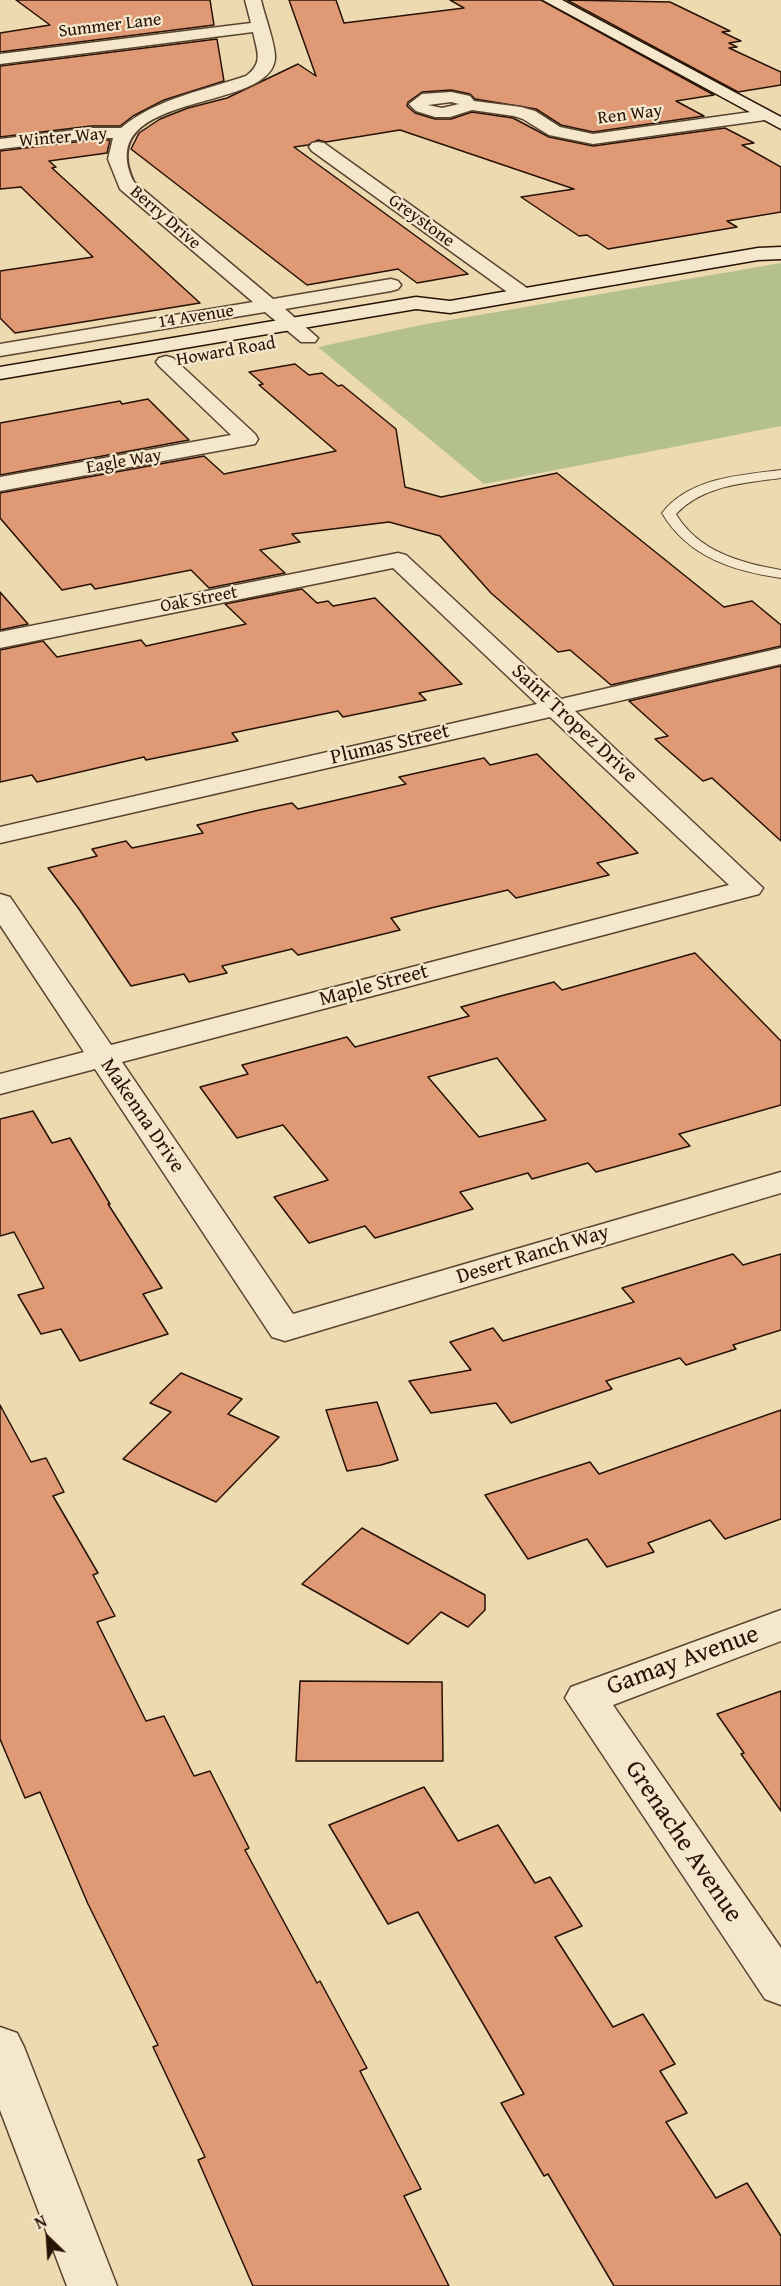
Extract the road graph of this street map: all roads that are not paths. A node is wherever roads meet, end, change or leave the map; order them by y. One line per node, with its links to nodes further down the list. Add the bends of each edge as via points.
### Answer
1 (253, 0): 3 (street)
2 (551, 0): 6 (street)
3 (260, 27): 4 (street, Summer Lane); 8 (street, via 267,58 262,72 149,117)
4 (0, 59)
5 (468, 105): 6 (street, Ren Way, via 529,115 555,132 593,139)
6 (765, 116): 7 (street)
7 (781, 124)
8 (125, 133): 9 (street, Winter Way); 16 (street, Berry Drive, via 118,147 117,166 126,185)
9 (0, 144)
10 (318, 147): 15 (street, Greystone)
11 (781, 246): 13 (street, Howard Road)
12 (781, 253): 13 (street, Howard Road)
13 (758, 254): 15 (street, Howard Road)
14 (391, 285): 16 (street, 14 Avenue)
15 (524, 294): 17 (street, Howard Road)
16 (267, 305): 18 (street, Berry Drive); 20 (street, 14 Avenue)
17 (450, 307): 18 (street, Howard Road, via 416,303); 19 (street, Howard Road, via 433,317)
18 (292, 325): 19 (street, Berry Drive); 22 (street, Howard Road)
19 (308, 338): 21 (street, Howard Road)
20 (0, 350)
21 (166, 362): 23 (street, Howard Road); 25 (street, Eagle Way, via 247,439)
22 (0, 373)
23 (0, 391)
24 (781, 474): 27 (lane, via 696,492 669,513 674,525 700,548 744,566)
25 (0, 484)
26 (398, 560): 28 (street, Oak Street); 30 (street, Saint Tropez Drive)
27 (781, 574)
28 (0, 640)
29 (781, 656): 30 (street, Plumas Street)
30 (556, 707): 31 (street, Plumas Street); 32 (street, Saint Tropez Drive)
31 (0, 835)
32 (749, 888): 34 (street, Maple Street)
33 (0, 903): 34 (street, Makenna Drive)
34 (103, 1057): 35 (street, Maple Street); 37 (street, Makenna Drive)
35 (0, 1084)
36 (781, 1182): 37 (street, Desert Ranch Way)
37 (285, 1329)
38 (781, 1625): 39 (street, Gamay Avenue)
39 (586, 1698): 40 (street, Grenache Avenue)
40 (781, 1985)
41 (0, 2047): 42 (street)
42 (92, 2286)

